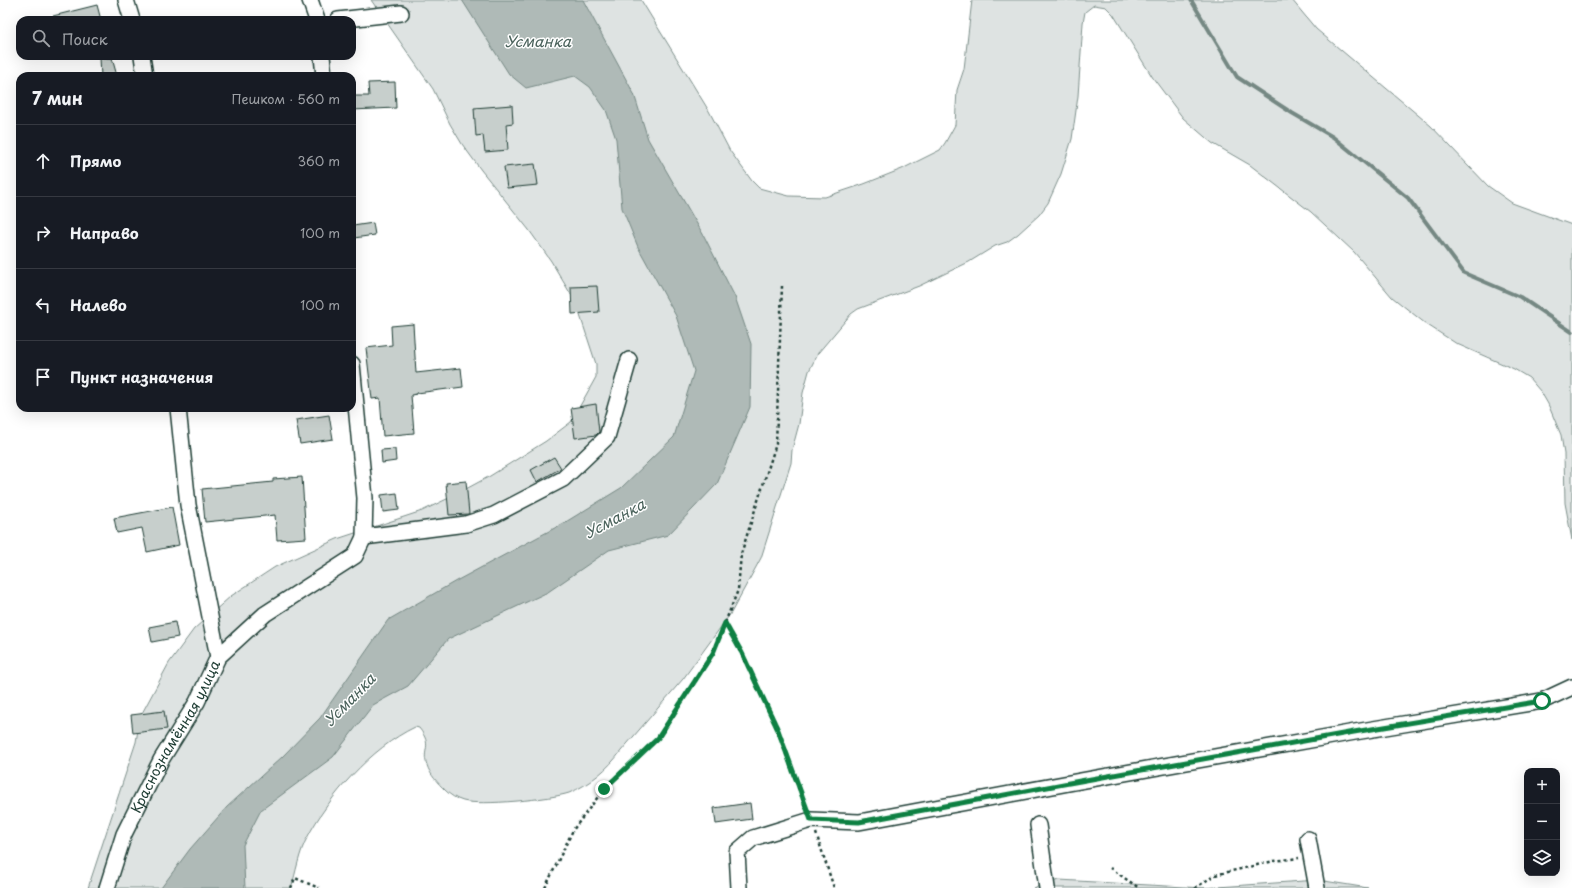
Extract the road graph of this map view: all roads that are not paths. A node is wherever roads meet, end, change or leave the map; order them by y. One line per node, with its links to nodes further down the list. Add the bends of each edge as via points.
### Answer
1 (126, 0): 4 (street)
2 (310, 0): 5 (street)
3 (401, 13): 6 (street)
4 (131, 16)
5 (316, 16)
6 (356, 18)
7 (143, 60): 9 (street)
8 (322, 60): 10 (street)
9 (144, 72)
10 (324, 72)
11 (629, 360): 14 (street, via 607,437 563,479 494,515 466,524)
12 (356, 405): 14 (street, Краснознамённая улица, via 365,498)
13 (178, 412): 15 (street, via 188,505)
14 (364, 537): 15 (street, Краснознамённая улица, via 355,556 265,614)
15 (218, 657): 19 (street, Краснознамённая улица, via 197,702 161,760 124,834)
16 (1572, 687): 20 (street, via 1542,701 1354,732 859,822 811,820 754,838 737,852)
17 (1038, 825): 21 (street)
18 (1308, 839): 22 (street)
19 (107, 888)
20 (739, 888)
21 (1047, 888)
22 (1317, 888)

